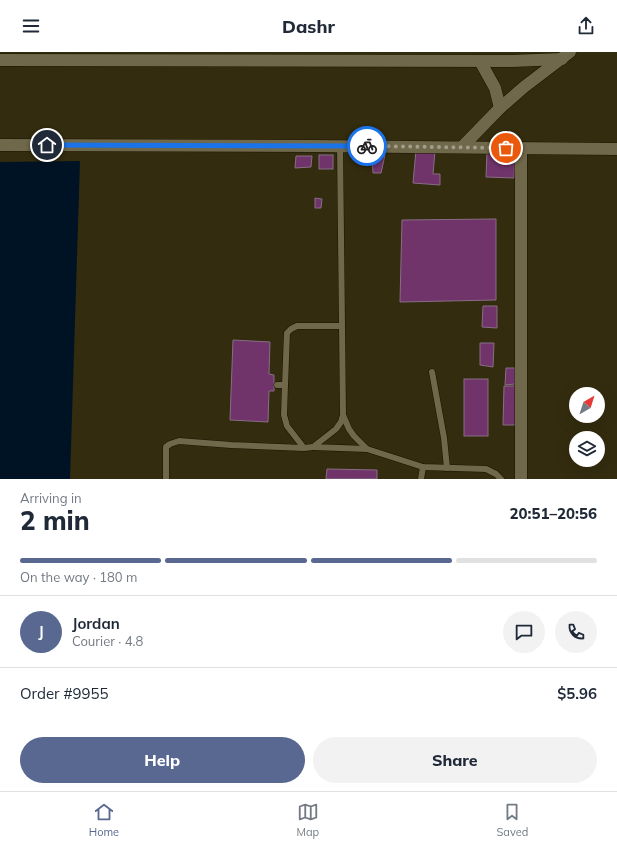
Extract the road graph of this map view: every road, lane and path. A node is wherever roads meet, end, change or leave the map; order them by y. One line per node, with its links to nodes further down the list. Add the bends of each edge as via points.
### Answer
1 (566, 56): 3 (street); 4 (street)
2 (0, 60): 3 (street)
3 (480, 61): 4 (street, via 495,88)
4 (500, 108): 7 (street)
5 (0, 145): 6 (street)
6 (340, 146): 7 (street); 10 (lane)
7 (462, 147): 8 (street)
8 (521, 148): 9 (street); 23 (street)
9 (617, 149)
10 (342, 326): 13 (lane, via 297,326 287,333); 14 (lane)
11 (432, 372): 19 (lane)
12 (277, 385): 13 (lane)
13 (285, 385): 16 (lane, via 284,415 287,426)
14 (343, 415): 15 (lane, via 342,422 336,429); 17 (lane, via 349,429)
15 (313, 447): 16 (lane); 17 (lane)
16 (304, 448): 20 (lane, via 179,441 166,447)
17 (367, 449): 18 (lane)
18 (423, 467): 19 (lane); 21 (lane)
19 (447, 468): 22 (lane, via 486,469)
20 (166, 479)
21 (421, 479)
22 (501, 479)
23 (521, 479)

